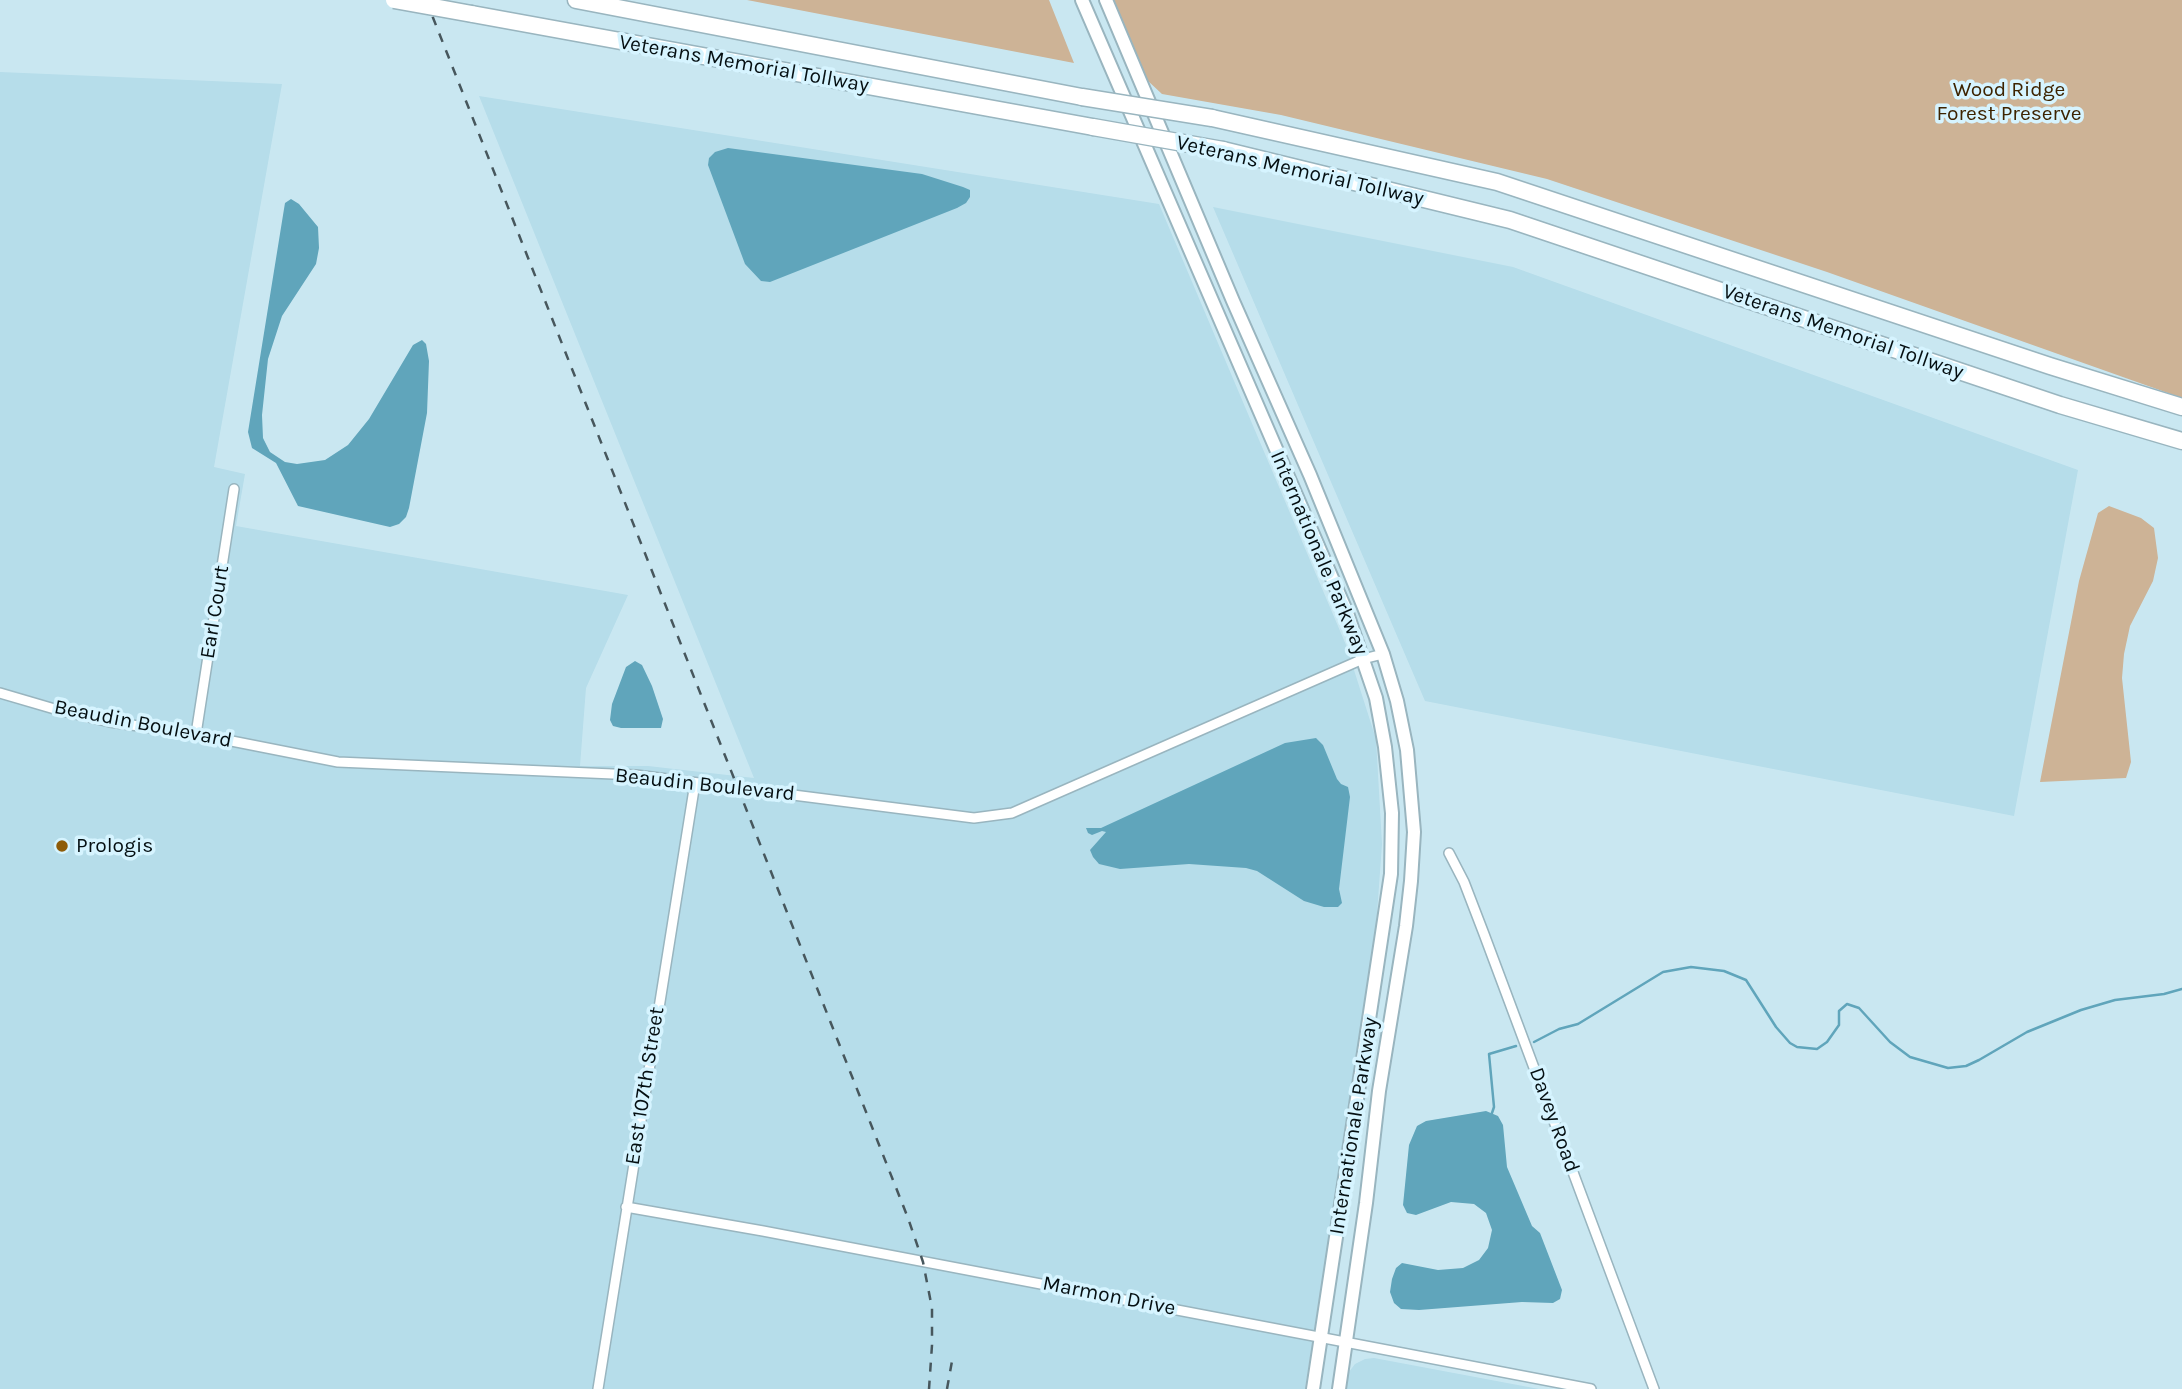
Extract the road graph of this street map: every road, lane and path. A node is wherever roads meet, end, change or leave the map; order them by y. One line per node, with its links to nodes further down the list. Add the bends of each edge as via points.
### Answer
1 (394, 0): 6 (highway, Veterans Memorial Tollway, bridge, via 1223,150 1510,220 2060,405)
2 (576, 0): 5 (highway, Veterans Memorial Tollway, bridge, via 1212,118 1497,182)
3 (1082, 0): 9 (street, Internationale Parkway, via 1348,612)
4 (1106, 0): 8 (street, Internationale Parkway)
5 (2182, 407)
6 (2182, 441)
7 (234, 489): 11 (street, Earl Court)
8 (1383, 653): 9 (street, Beaudin Boulevard); 16 (street, Internationale Parkway, via 1407,750 1414,832 1406,926 1379,1091)
9 (1363, 659): 12 (street, Beaudin Boulevard, via 1012,813 974,818); 15 (street, Internationale Parkway, via 1385,747 1392,813 1391,874)
10 (0, 693): 11 (street, Beaudin Boulevard, via 110,722)
11 (196, 734): 12 (street, Beaudin Boulevard, via 338,762 636,775)
12 (695, 783): 14 (street, East 107th Street)
13 (1449, 853): 21 (street, Davey Road, via 1484,934)
14 (626, 1207): 15 (street, Marmon Drive); 17 (street, East 107th Street)
15 (1322, 1336): 16 (street, Marmon Drive); 18 (street, Internationale Parkway)
16 (1347, 1341): 19 (street, Internationale Parkway); 20 (street, Marmon Drive)
17 (598, 1389)
18 (1313, 1389)
19 (1339, 1389)
20 (1591, 1389)
21 (1654, 1389)

